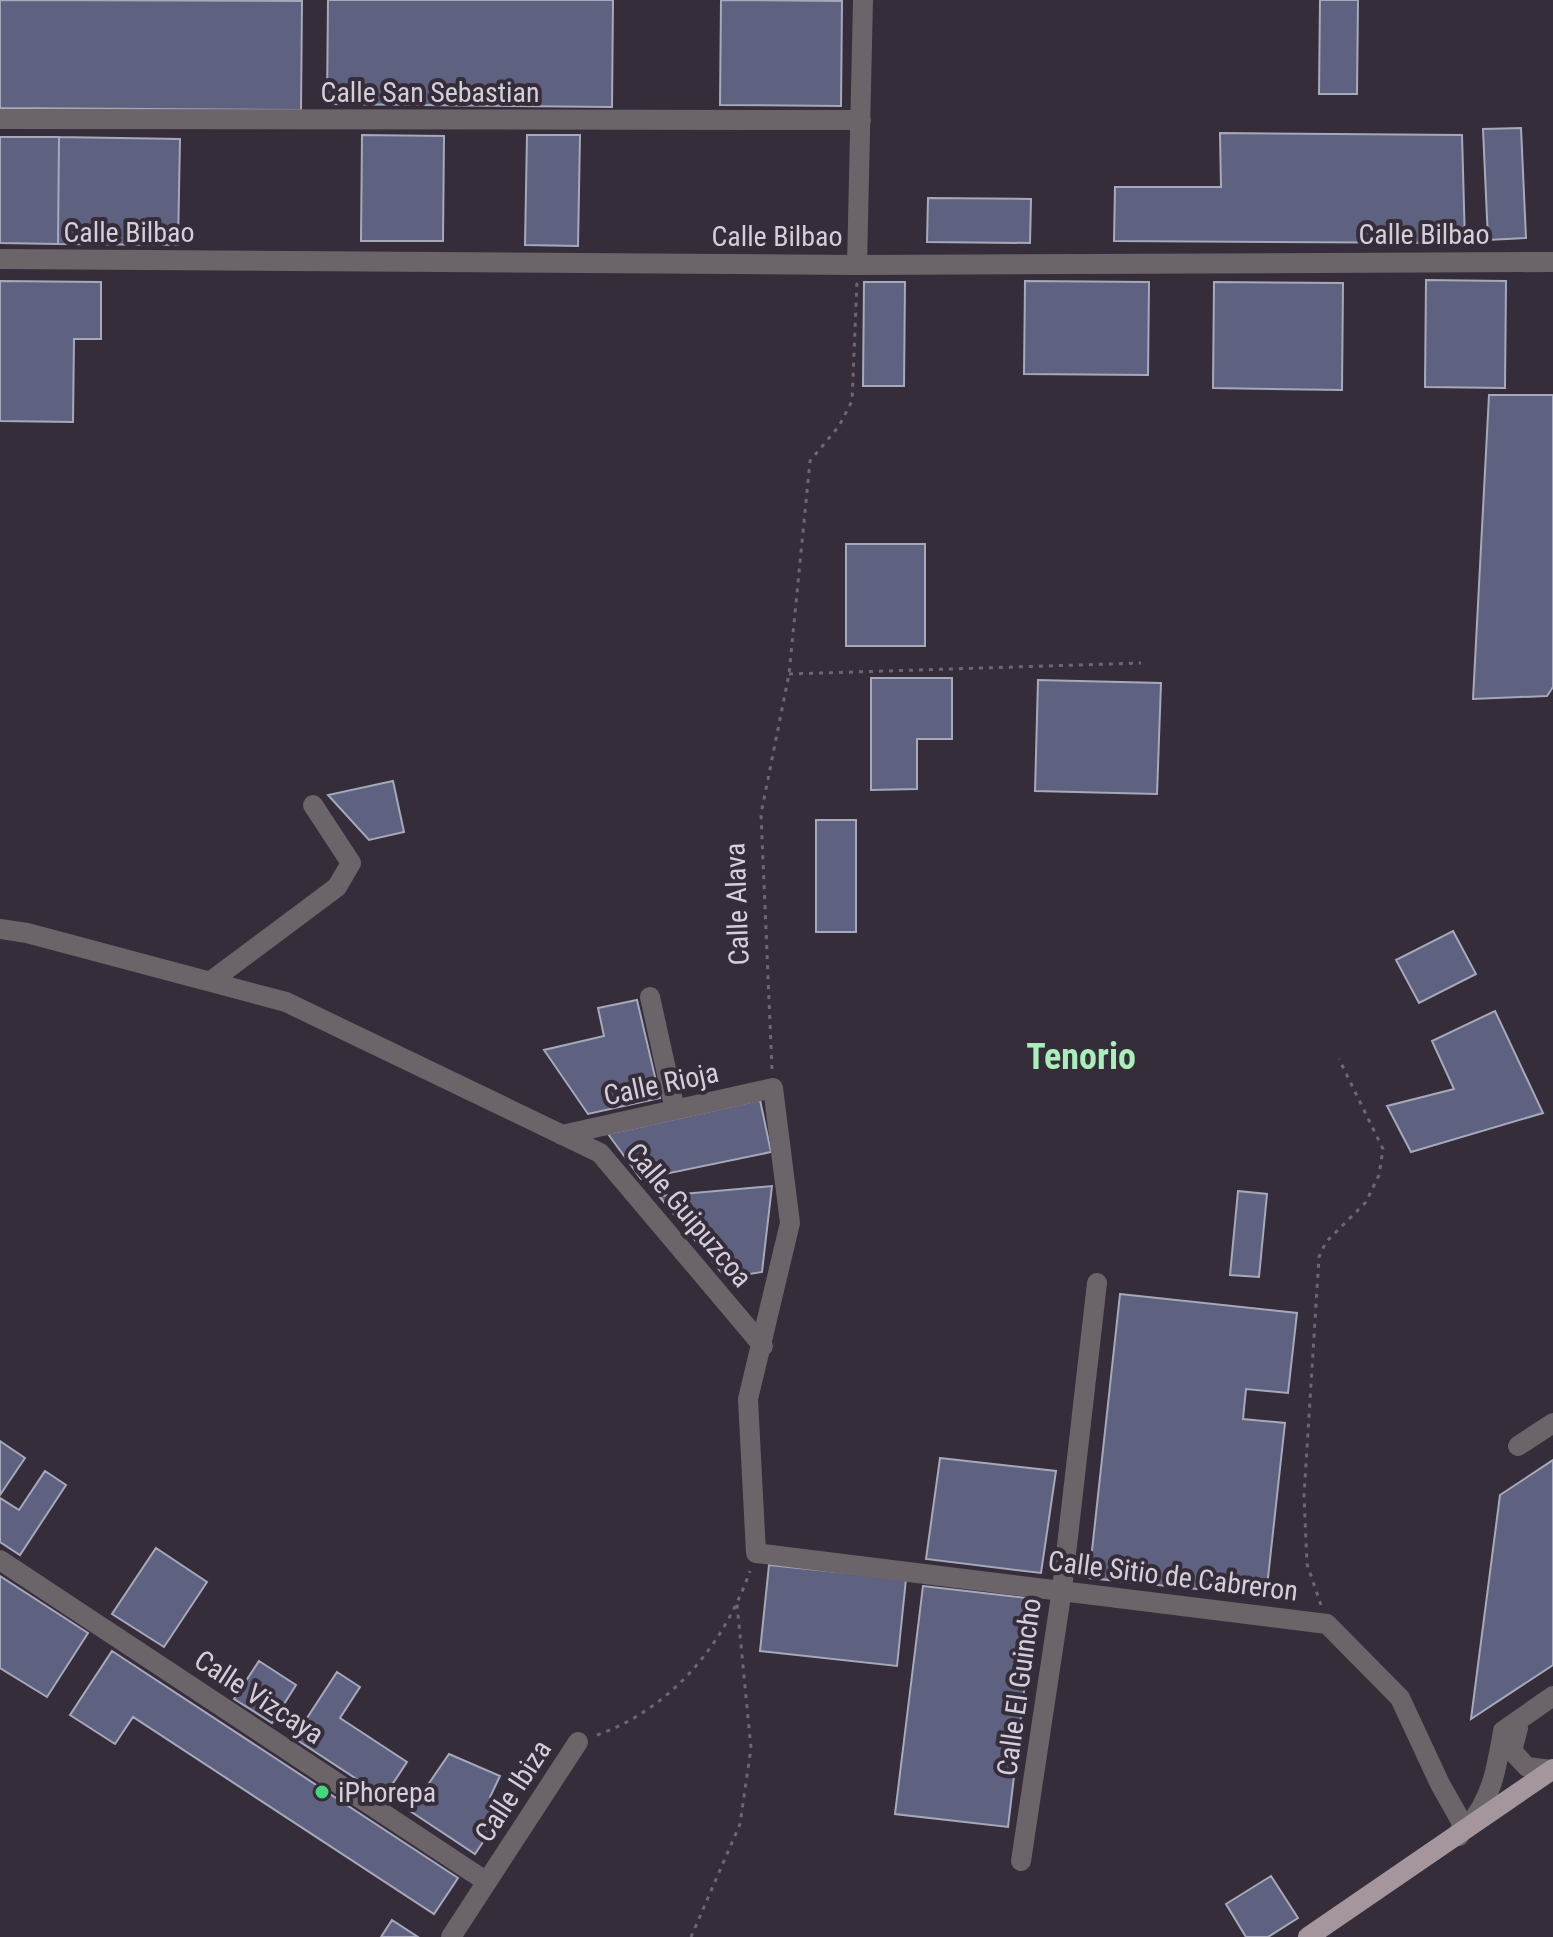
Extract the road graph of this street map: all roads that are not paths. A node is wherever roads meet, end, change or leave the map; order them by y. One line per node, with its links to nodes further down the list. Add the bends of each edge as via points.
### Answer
1 (863, 0): 3 (street)
2 (0, 119): 3 (street, Calle San Sebastian)
3 (861, 120): 6 (street)
4 (0, 259): 6 (street, Calle Bilbao)
5 (1553, 262): 6 (street, Calle Bilbao)
6 (857, 265)
7 (313, 805): 9 (street, via 351,863 337,887)
8 (0, 929): 9 (street, Calle Guipuzcoa)
9 (211, 981): 12 (street, Calle Guipuzcoa, via 286,1002)
10 (650, 997): 11 (street)
11 (675, 1110): 12 (street, Calle Rioja); 14 (street, Calle Rioja, via 773,1088 790,1223)
12 (562, 1135): 14 (street, Calle Guipuzcoa, via 600,1153)
13 (1097, 1283): 18 (street, Calle El Guincho)
14 (763, 1346): 18 (street, Calle Sitio de Cabreron, via 748,1399 756,1553)
15 (1553, 1423): 16 (street)
16 (1518, 1446)
17 (0, 1560): 25 (street, Calle Vizcaya)
18 (1062, 1589): 23 (street, Calle Sitio de Cabreron, via 1327,1624 1400,1698 1462,1823); 24 (street, Calle El Guincho)
19 (1553, 1696): 20 (street)
20 (1526, 1716): 22 (street, via 1514,1733 1512,1751 1527,1767); 23 (street, via 1503,1731 1494,1782)
21 (578, 1742): 25 (street, Calle Ibiza)
22 (1553, 1770): 23 (main road)
23 (1459, 1836): 27 (main road)
24 (1021, 1861)
25 (487, 1882): 26 (street, Calle Ibiza)
26 (451, 1937)
27 (1308, 1937)

